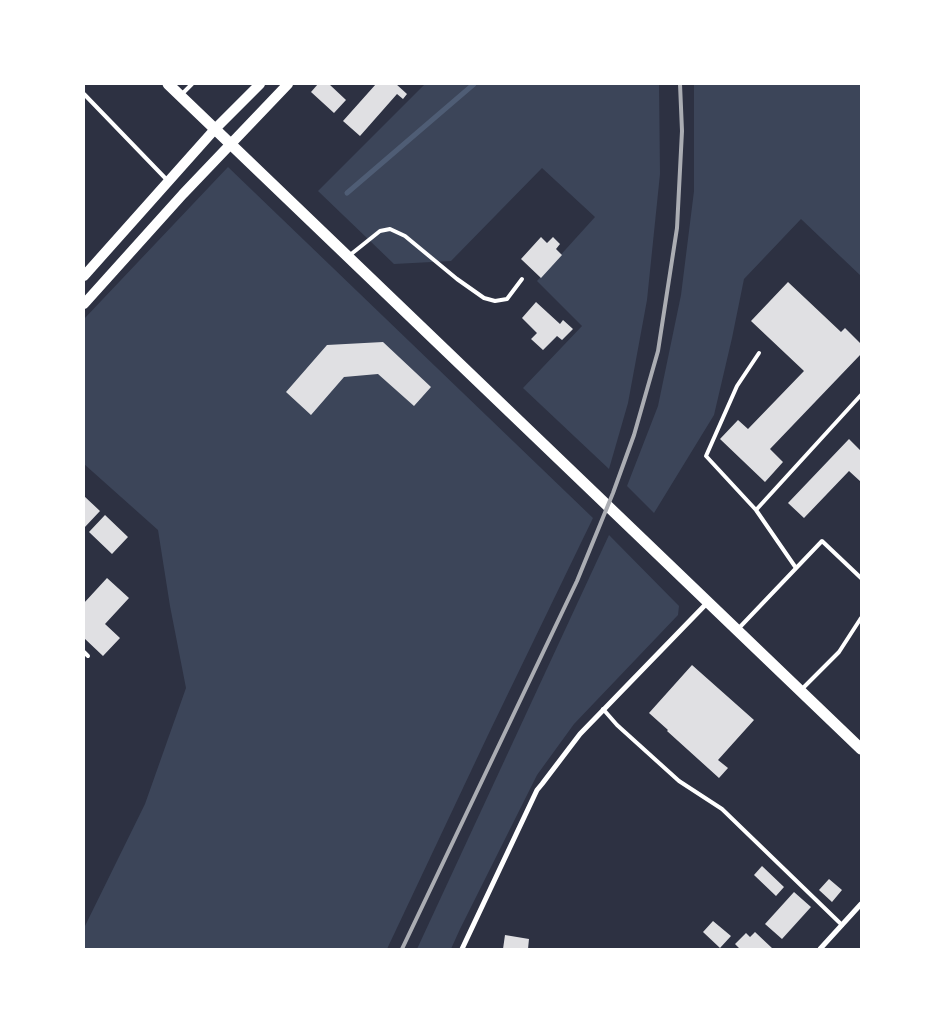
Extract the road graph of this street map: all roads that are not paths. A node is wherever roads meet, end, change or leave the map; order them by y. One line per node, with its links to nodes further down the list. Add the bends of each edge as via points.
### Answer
1 (168, 84): 6 (main road)
2 (192, 84): 6 (lane)
3 (258, 84): 7 (main road)
4 (288, 84): 8 (main road)
5 (84, 94): 9 (lane)
6 (181, 96): 7 (main road)
7 (214, 129): 8 (main road); 9 (main road)
8 (231, 144): 10 (main road); 13 (main road)
9 (168, 181): 11 (main road)
10 (348, 256): 12 (lane, via 380,231 390,229 405,236 484,298 506,299); 19 (main road)
11 (84, 276)
12 (522, 279)
13 (84, 304)
14 (759, 353): 16 (lane, via 737,386 706,456)
15 (861, 396): 16 (lane)
16 (756, 510): 17 (lane)
17 (796, 568): 18 (lane, via 822,541); 21 (lane)
18 (861, 578)
19 (708, 602): 21 (main road); 25 (street)
20 (861, 618): 24 (lane, via 839,652)
21 (738, 630): 24 (main road)
22 (84, 652): 23 (lane)
23 (88, 656)
24 (800, 690): 26 (main road)
25 (603, 709): 28 (lane, via 680,781 722,809); 29 (street, via 538,790)
26 (861, 749)
27 (861, 904): 28 (street)
28 (842, 925): 30 (street)
29 (462, 949)
30 (820, 949)

